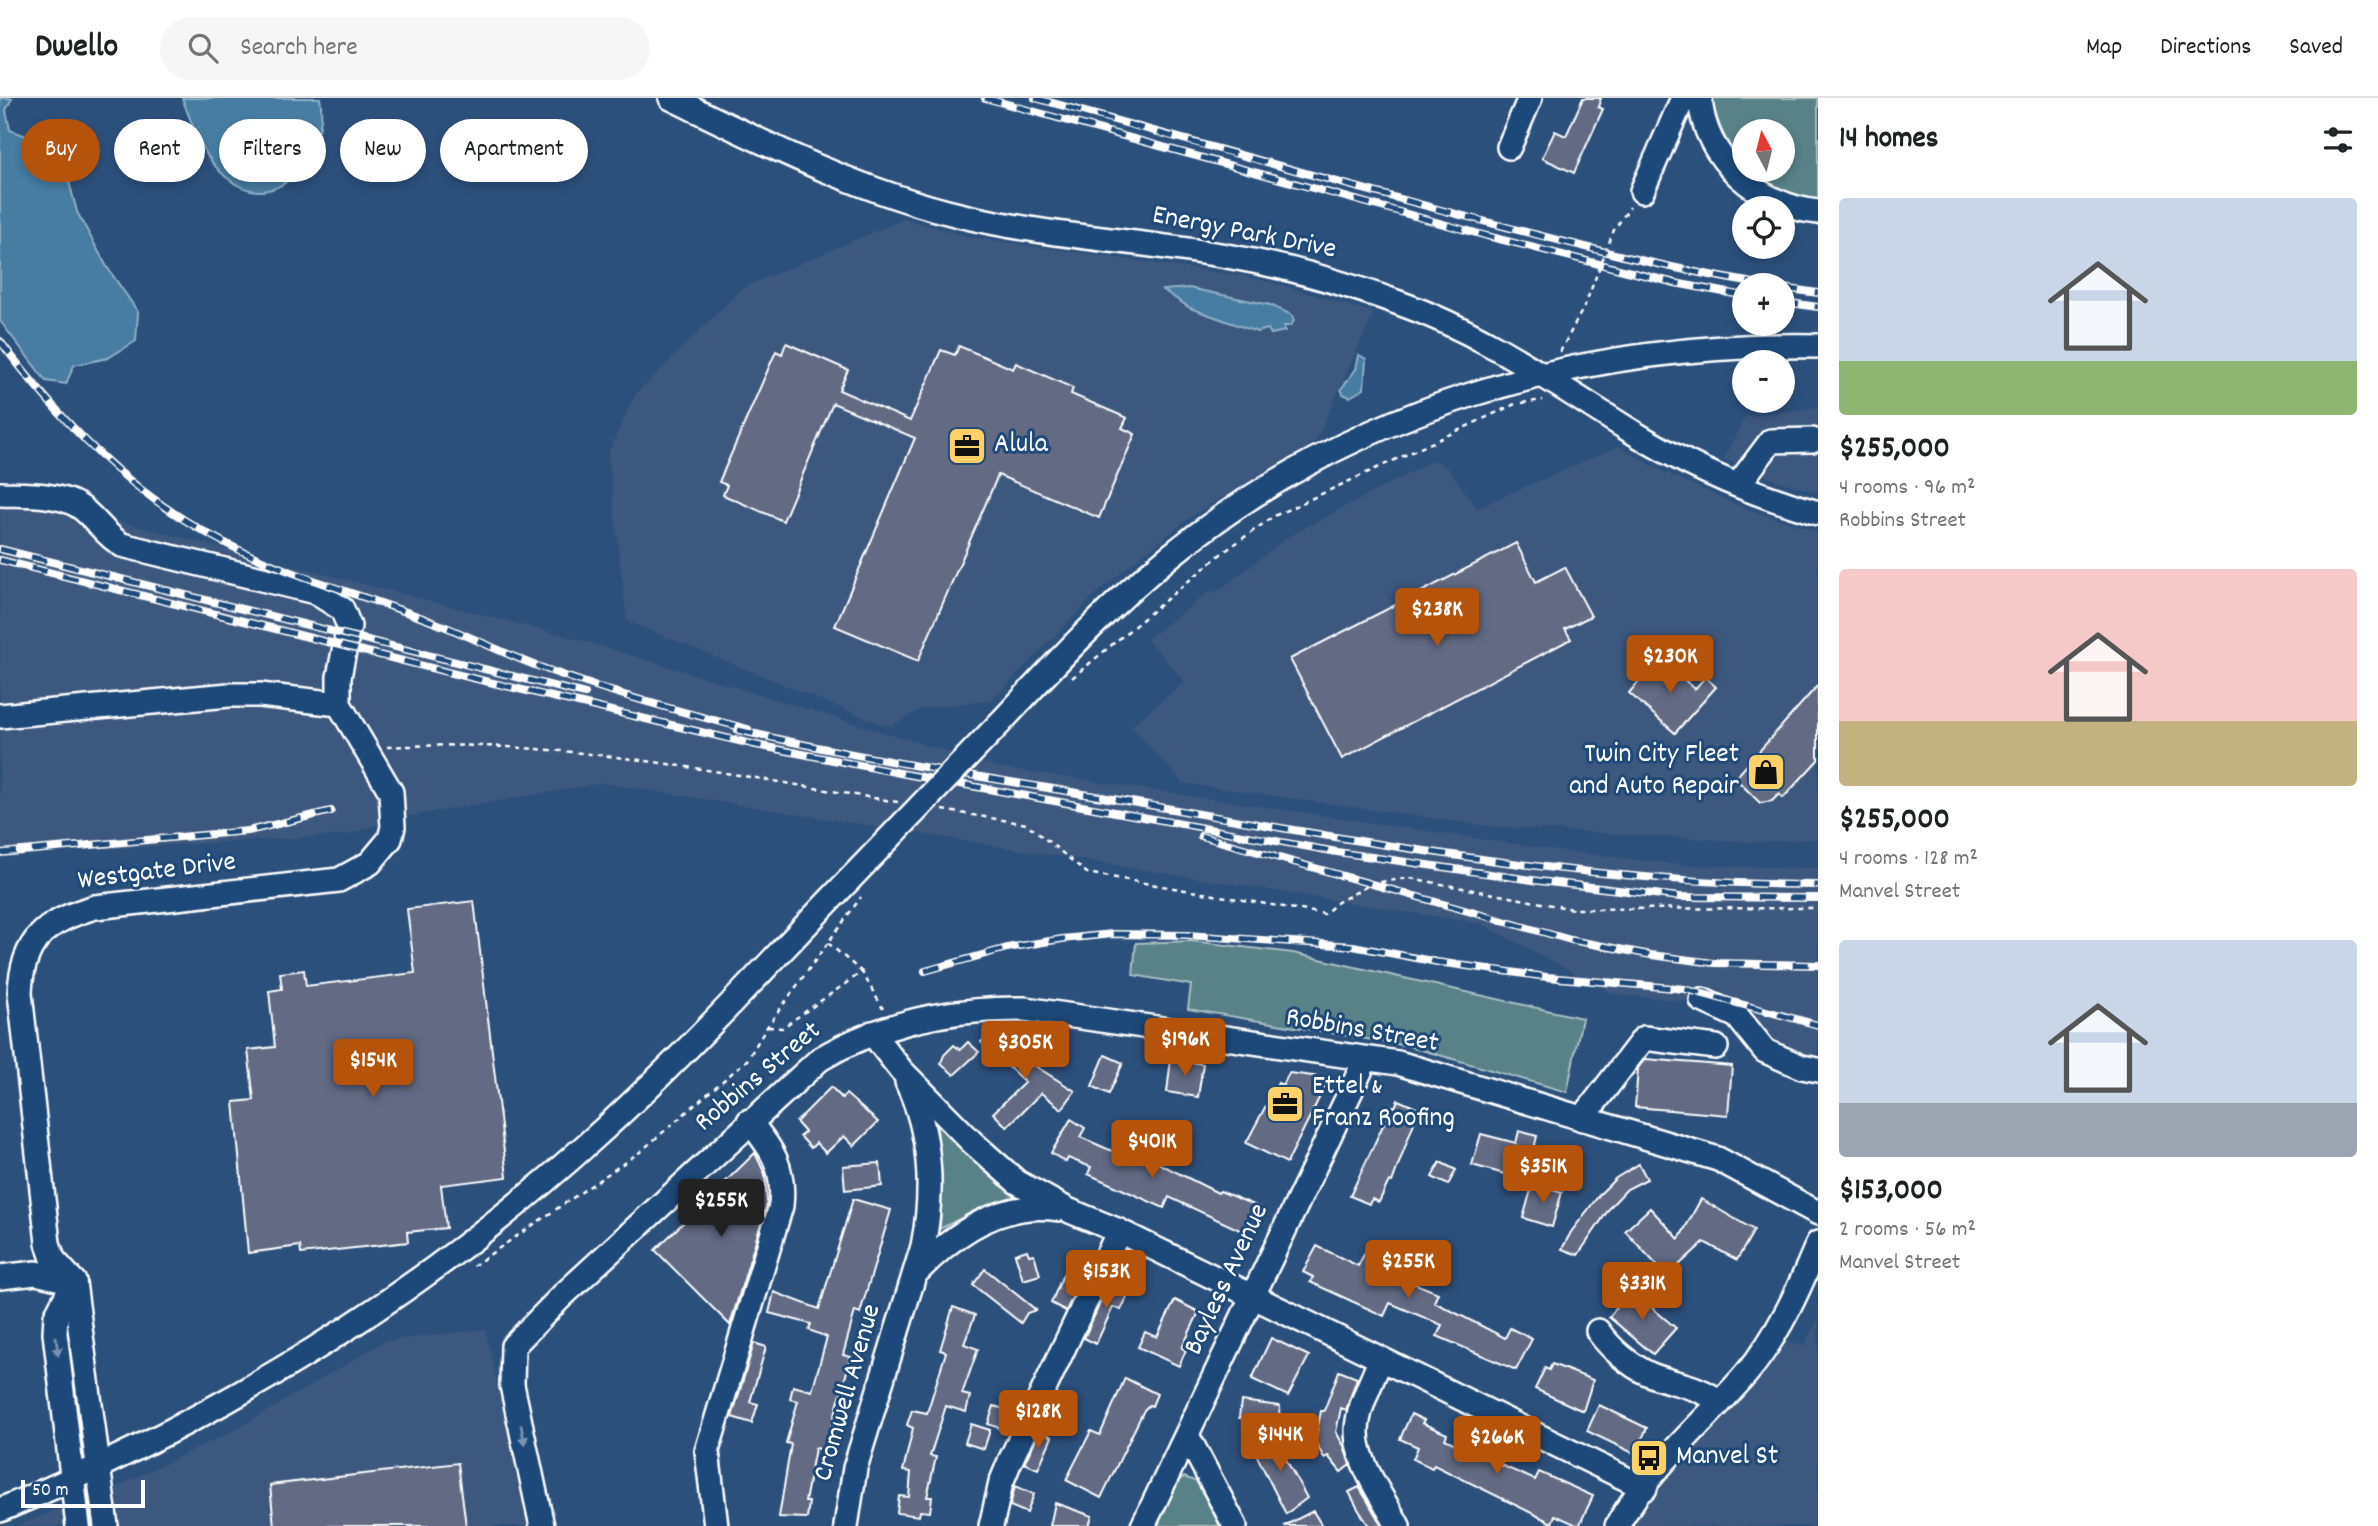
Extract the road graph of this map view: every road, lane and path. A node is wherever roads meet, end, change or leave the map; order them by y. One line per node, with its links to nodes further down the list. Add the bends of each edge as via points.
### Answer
1 (671, 98): 10 (street, Energy Park Drive, via 806,163 911,202 1021,228 1230,256 1305,273 1434,317)
2 (1530, 98): 5 (street)
3 (1683, 98): 6 (street)
4 (1700, 98): 7 (street, via 1712,138 1739,177 1777,202)
5 (1509, 147)
6 (1642, 191): 9 (path, via 1614,230 1586,305)
7 (1818, 212)
8 (1818, 346): 10 (street, via 1690,349)
9 (1558, 354)
10 (1542, 373): 13 (street, Energy Park Drive, via 1659,447); 46 (street, bridge, via 1476,391 1320,457 1242,503 1172,555 1105,613 636,1099 494,1223 302,1357)
11 (1545, 400): 16 (path, via 1515,405 1275,516 1221,554)
12 (1812, 440): 13 (street, via 1771,441)
13 (1738, 485): 15 (street, Energy Park Drive)
14 (0, 494): 17 (street, via 51,498 78,506 108,538 122,545 315,592 342,609 349,626)
15 (1818, 513)
16 (1071, 678)
17 (339, 704): 18 (street, via 229,695); 19 (street)
18 (0, 716)
19 (364, 748): 20 (path, via 444,743 538,749 680,766); 40 (street, Westgate Drive, via 391,792 393,827 383,850 357,872 339,880 95,907 67,915 46,928 30,947 21,968 20,993 48,1243 53,1259)
20 (907, 804)
21 (934, 808): 22 (path, via 1027,824 1087,873 1324,914 1373,883 1410,878 1573,909)
22 (1818, 908)
23 (828, 943): 24 (path)
24 (862, 972): 26 (path, via 782,1028); 27 (path)
25 (1702, 1000): 31 (street, via 1737,1016 1765,1051)
26 (767, 1027)
27 (883, 1030): 29 (street, Robbins Street, via 957,1013 1025,1009); 30 (street); 33 (street, Robbins Street, via 820,1059)
28 (1716, 1047): 32 (street, via 1644,1038)
29 (1366, 1059): 32 (street, Robbins Street, via 1398,1063); 41 (street, Bayless Avenue)
30 (901, 1070): 34 (street, via 994,1164); 39 (street, Cromwell Avenue, via 920,1113 930,1176 929,1215)
31 (1818, 1070)
32 (1582, 1119): 35 (street, Robbins Street, via 1718,1159)
33 (749, 1121): 52 (street, Robbins Street, one-way to 52, via 513,1346 510,1368); 53 (street, via 778,1165 782,1199 707,1451)
34 (1070, 1211): 36 (street); 39 (street, Cromwell Avenue, via 1023,1209 978,1224 957,1236)
35 (1818, 1213)
36 (1119, 1231): 41 (street); 55 (street, via 1010,1461)
37 (1818, 1243): 44 (street, via 1803,1282 1765,1350)
38 (0, 1277): 40 (street, via 36,1273)
39 (913, 1277): 54 (street, Cromwell Avenue, via 855,1468)
40 (74, 1282): 46 (street); 47 (street, one-way to 47, via 56,1316 55,1333)
41 (1252, 1297): 43 (street); 45 (street, Bayless Avenue)
42 (1598, 1331): 44 (street, via 1625,1359 1649,1374 1697,1387)
43 (1380, 1360): 48 (street); 58 (street, via 1359,1415 1358,1441)
44 (1720, 1402): 48 (street)
45 (1187, 1435): 56 (street, Bayless Avenue); 57 (street)
46 (100, 1467): 47 (street); 51 (street)
47 (73, 1480): 49 (street); 50 (street)
48 (1645, 1488): 59 (street)
49 (0, 1510)
50 (78, 1526)
51 (106, 1526)
52 (542, 1526)
53 (716, 1526)
54 (846, 1526)
55 (991, 1526)
56 (1143, 1526)
57 (1235, 1526)
58 (1398, 1526)
59 (1617, 1526)

